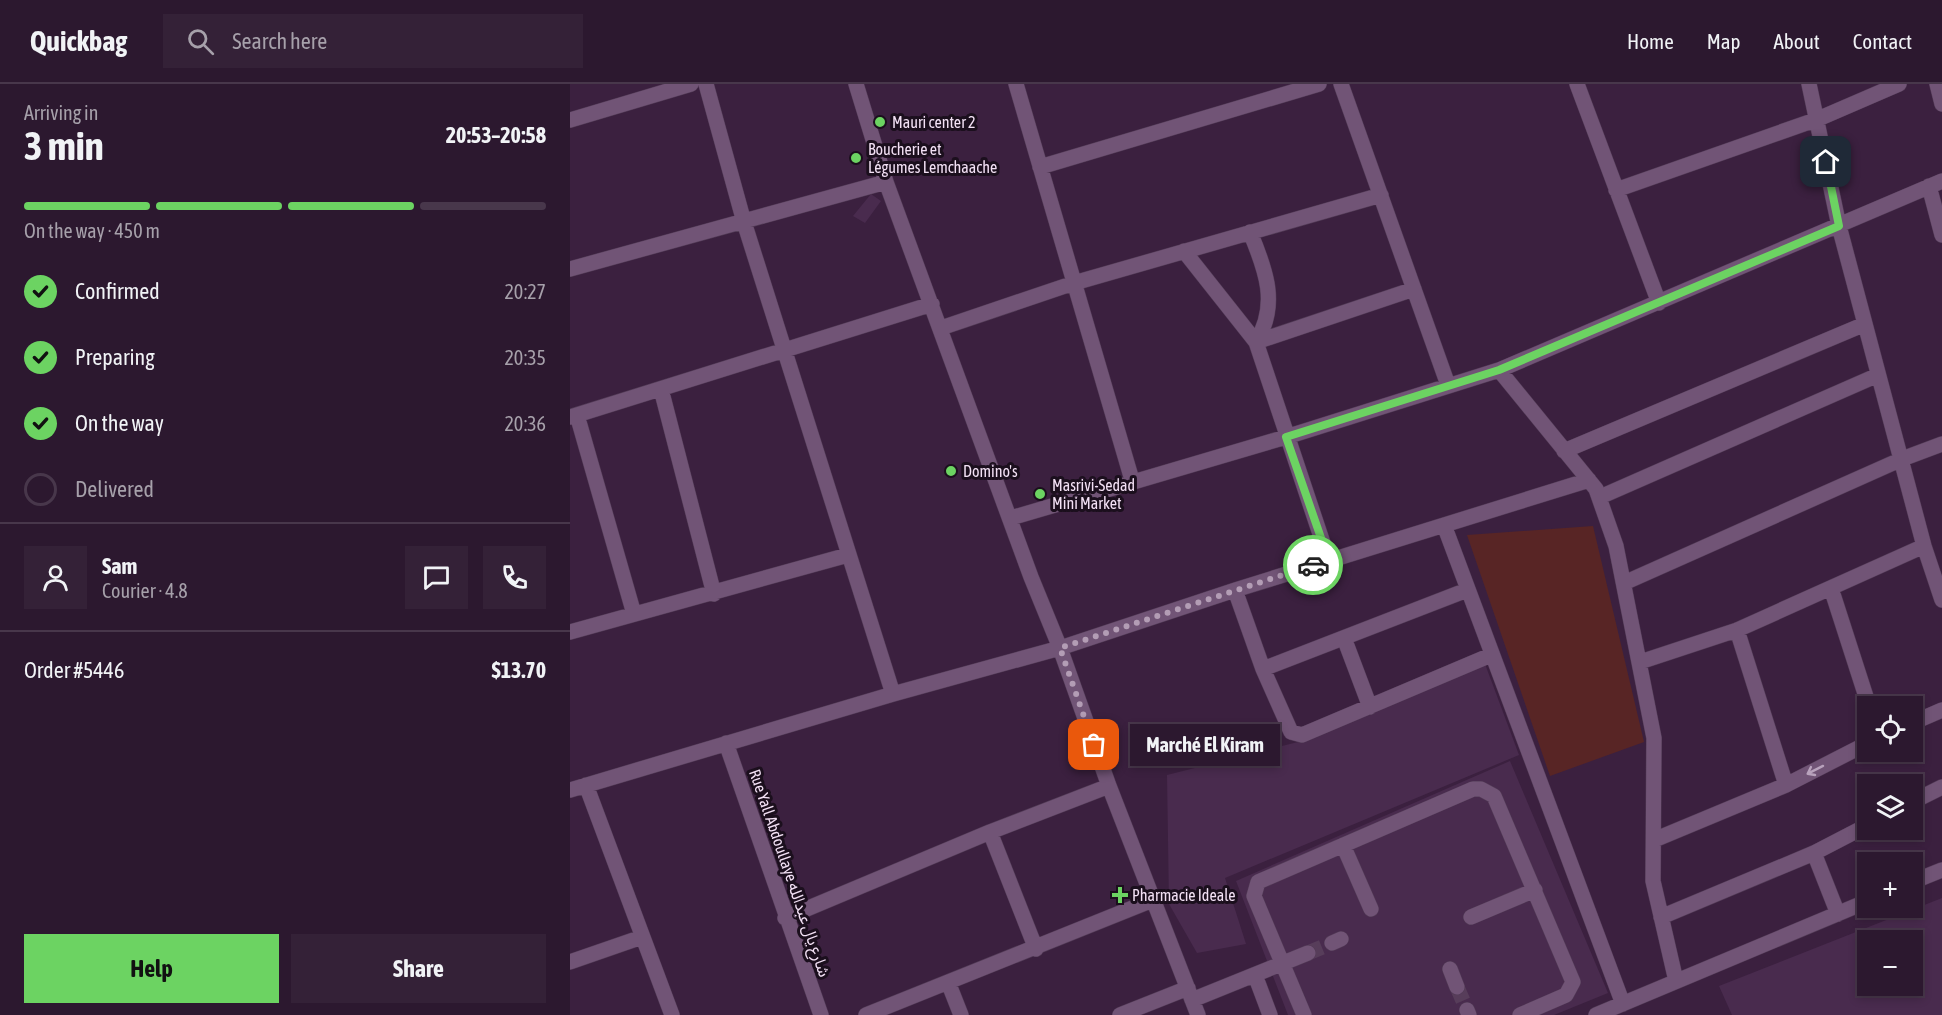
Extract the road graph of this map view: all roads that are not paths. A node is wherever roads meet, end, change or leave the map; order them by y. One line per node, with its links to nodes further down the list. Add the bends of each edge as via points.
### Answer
1 (691, 84): 13 (street)
2 (706, 84): 19 (street)
3 (856, 84): 15 (street)
4 (1016, 84): 14 (street)
5 (1319, 84): 14 (street)
6 (1341, 84): 18 (street)
7 (1577, 84): 17 (street)
8 (1809, 84): 12 (street)
9 (1899, 84): 12 (street)
10 (1937, 84): 11 (street)
11 (1942, 104)
12 (1818, 119): 17 (street); 20 (street)
13 (570, 120)
14 (1040, 167): 25 (street)
15 (886, 182): 19 (street); 28 (street)
16 (1936, 184): 20 (street); 22 (street)
17 (1616, 190): 27 (street)
18 (1381, 195): 21 (street); 26 (street)
19 (744, 222): 24 (street); 32 (street)
20 (1839, 226): 27 (street); 29 (street)
21 (1250, 232): 23 (street); 31 (street, via 1269,288 1267,320)
22 (1942, 234)
23 (1184, 251): 25 (street); 31 (street)
24 (570, 269)
25 (1074, 283): 30 (street); 42 (street)
26 (1414, 289): 31 (street); 35 (street)
27 (1659, 303): 33 (street)
28 (932, 304): 30 (street); 32 (street)
29 (1865, 324): 34 (street); 40 (street)
30 (941, 328): 45 (street)
31 (1256, 342): 38 (street)
32 (785, 350): 36 (street); 48 (street)
33 (1499, 370): 35 (street); 40 (street)
34 (1878, 375): 41 (street); 44 (street)
35 (1448, 385): 38 (street)
36 (661, 389): 37 (street); 54 (street)
37 (573, 416): 56 (street)
38 (1286, 437): 42 (street); 49 (street)
39 (1942, 444): 41 (street)
40 (1564, 451): 43 (street)
41 (1902, 459): 47 (street); 50 (street)
42 (1132, 480): 45 (street)
43 (1589, 480): 44 (street); 46 (street)
44 (1600, 497): 50 (street)
45 (1011, 518): 60 (street)
46 (1444, 525): 49 (street); 53 (street)
47 (1924, 546): 51 (street); 55 (street)
48 (848, 555): 54 (street); 64 (street)
49 (1329, 561): 52 (street)
50 (1624, 582): 62 (street)
51 (1831, 588): 57 (street); 65 (street)
52 (1235, 590): 60 (street); 63 (street)
53 (1467, 590): 59 (street); 61 (street)
54 (714, 594): 56 (street)
55 (1942, 600)
56 (634, 614): 58 (street)
57 (1737, 630): 62 (street); 72 (street)
58 (570, 633)
59 (1344, 638): 63 (street); 66 (street)
60 (1060, 648): 64 (street); 73 (street)
61 (1491, 655): 66 (street); 103 (street)
62 (1640, 662): 79 (street, via 1654,738)
63 (1263, 669): 66 (street, via 1291,732 1296,735)
64 (893, 694): 69 (street)
65 (1866, 696)
66 (1370, 707)
67 (1942, 710): 68 (street)
68 (1923, 718)
69 (726, 743): 71 (street); 91 (street, Rue Yall Abdoullaye شارع يال عبدالله)
70 (1857, 750): 72 (street, one-way to 72)
71 (586, 785): 75 (street); 92 (street)
72 (1786, 785): 79 (street)
73 (1108, 786): 78 (street); 85 (street)
74 (1942, 787): 76 (street)
75 (570, 790)
76 (1923, 796)
77 (1857, 831): 81 (street)
78 (990, 832): 91 (street); 93 (street)
79 (1654, 840): 90 (street, via 1653,880)
80 (1343, 845): 84 (street, via 1473,789 1481,789 1494,796); 87 (street); 96 (street, via 1265,877 1255,887 1254,896)
81 (1814, 853): 88 (street); 90 (street)
82 (1942, 870): 83 (street)
83 (1923, 878)
84 (1535, 890): 89 (street); 112 (street, via 1573,982 1566,994)
85 (1155, 899): 93 (street); 102 (street)
86 (1857, 906): 88 (street)
87 (1371, 909)
88 (1838, 914): 99 (street)
89 (1471, 917)
90 (1661, 917): 99 (street)
91 (785, 918): 105 (street, Rue Yall Abdoullaye شارع يال عبدالله)
92 (642, 937): 95 (street); 104 (street)
93 (1036, 949): 100 (street)
94 (1308, 952): 96 (street)
95 (570, 962)
96 (1282, 963): 98 (street); 111 (street)
97 (1450, 969): 101 (street)
98 (1254, 975): 102 (street); 110 (street)
99 (1676, 981): 103 (street)
100 (948, 982): 106 (street); 107 (street)
101 (1457, 987)
102 (1190, 994): 108 (street); 109 (street)
103 (1623, 1004): 113 (street)
104 (672, 1015)
105 (821, 1015)
106 (866, 1015)
107 (961, 1015)
108 (1120, 1015)
109 (1198, 1015)
110 (1270, 1015)
111 (1304, 1015)
112 (1520, 1015)
113 (1596, 1015)

